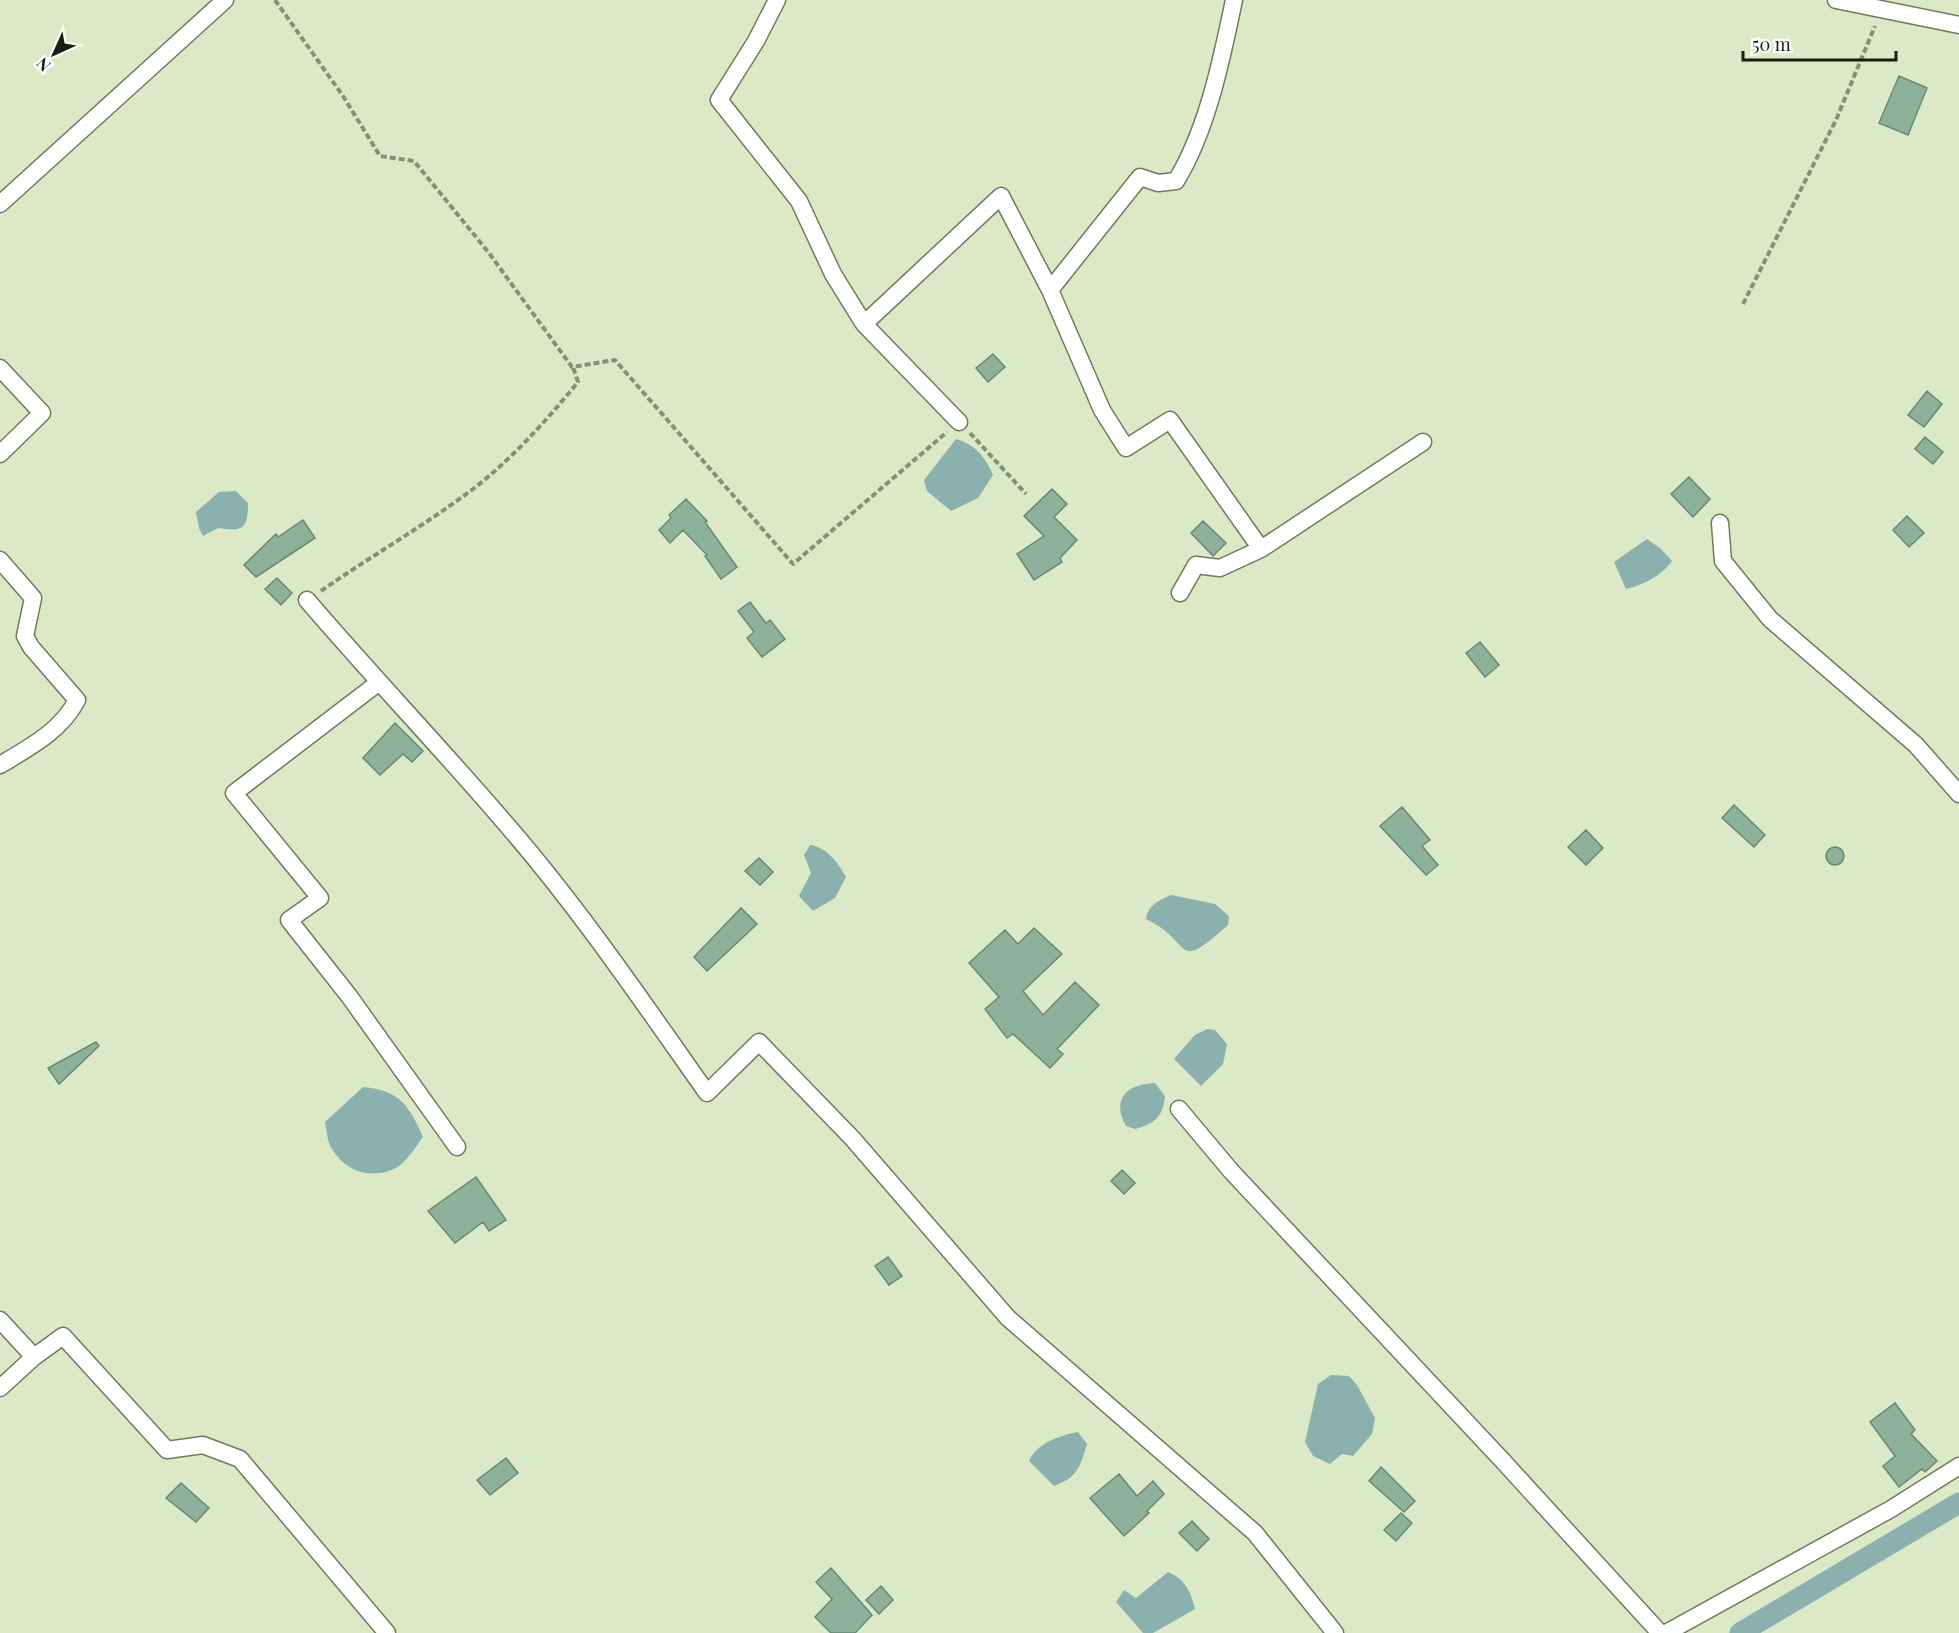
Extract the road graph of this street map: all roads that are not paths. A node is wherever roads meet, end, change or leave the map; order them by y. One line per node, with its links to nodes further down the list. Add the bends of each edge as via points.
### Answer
1 (225, 0): 6 (street)
2 (777, 0): 8 (street, via 719,100 799,201 833,274)
3 (1234, 0): 7 (street, via 1191,158 1176,181 1158,183 1140,177)
4 (1836, 0): 5 (street)
5 (1959, 25)
6 (0, 204)
7 (1050, 290): 8 (street, via 1001,196); 14 (street, via 1102,410 1126,448 1170,420)
8 (864, 324): 10 (street)
9 (0, 368): 12 (street, via 42,413)
10 (959, 422)
11 (1423, 442): 14 (street)
12 (0, 454)
13 (1720, 523): 20 (street, via 1723,561 1770,619 1916,746)
14 (1262, 549): 16 (street, via 1220,568 1196,566)
15 (0, 560): 19 (street, via 33,598 25,636 31,647 77,700 69,715 40,741)
16 (1180, 593)
17 (307, 600): 18 (street)
18 (378, 683): 22 (street, via 234,793 320,898 290,920); 28 (street, via 507,824 607,952 707,1093 759,1042 852,1138 1008,1318 1255,1533)
19 (0, 765)
20 (1959, 794)
21 (1179, 1108): 29 (street, via 1231,1171)
22 (457, 1147)
23 (0, 1320): 24 (street)
24 (34, 1357): 25 (street); 27 (street, via 63,1336 167,1450 203,1445 240,1459)
25 (0, 1388)
26 (1959, 1466): 30 (street, via 1891,1509)
27 (387, 1633)
28 (1335, 1633)
29 (1660, 1633)
30 (1666, 1633)

